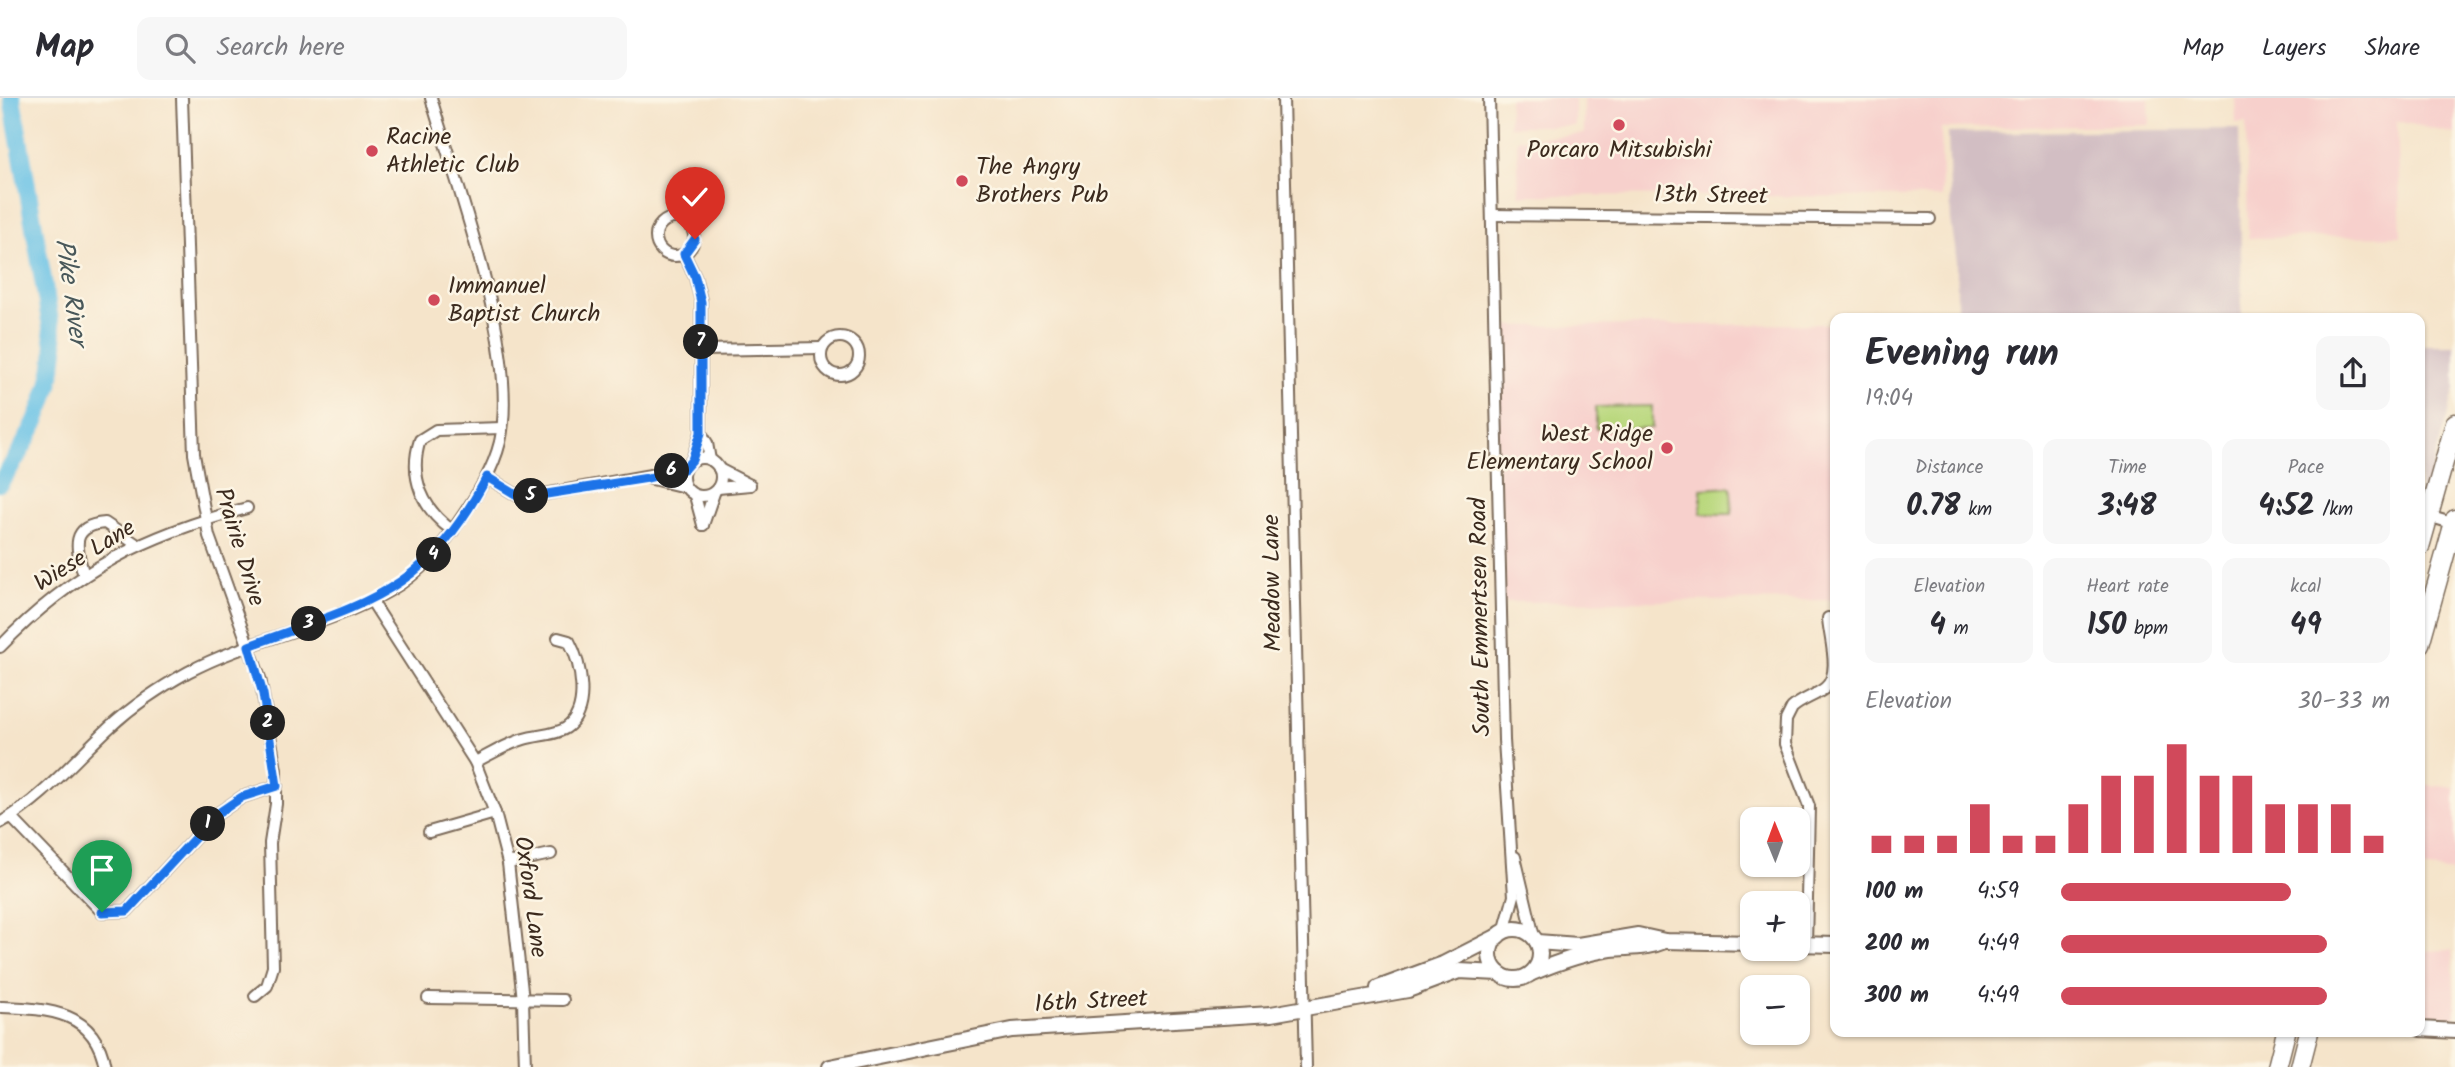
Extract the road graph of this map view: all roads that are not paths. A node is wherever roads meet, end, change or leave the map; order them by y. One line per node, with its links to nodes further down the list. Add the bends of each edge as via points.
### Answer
1 (182, 98): 24 (street, Prairie Drive, via 192,412)
2 (431, 98): 11 (street, via 492,310 504,389)
3 (1283, 98): 61 (street, Meadow Lane)
4 (1489, 98): 5 (street, South Emmertsen Road)
5 (1492, 215): 6 (street, 13th Street); 43 (street, South Emmertsen Road)
6 (1930, 219)
7 (684, 254): 9 (street, via 701,302)
8 (822, 348): 9 (street)
9 (702, 350): 12 (street)
10 (2455, 423): 23 (main road)
11 (502, 429): 17 (street); 27 (street, via 436,430 420,440 422,499 431,514)
12 (701, 433): 13 (street); 14 (street)
13 (692, 460): 14 (street); 15 (street)
14 (710, 460): 16 (street)
15 (684, 469): 18 (street); 19 (street)
16 (719, 469): 20 (street); 20 (street, via 750,485)
17 (487, 477): 18 (street, via 502,489 525,496); 27 (street)
18 (648, 478): 19 (street)
19 (685, 487): 21 (street)
20 (716, 490): 21 (street); 21 (street, via 703,524)
21 (695, 496)
22 (247, 508): 24 (street, Wiese Lane)
23 (2428, 516): 25 (street); 26 (main road)
24 (205, 519): 28 (street, Wiese Lane); 34 (street, Prairie Drive)
25 (2455, 522): 32 (main road)
26 (2425, 528)
27 (453, 531): 30 (street, via 412,576)
28 (136, 544): 29 (street, Wiese Lane); 29 (street, via 104,523 85,529 76,546)
29 (84, 576): 36 (street, Wiese Lane)
30 (371, 600): 34 (street); 38 (street, Oxford Lane)
31 (1828, 618): 35 (street)
32 (2425, 627)
33 (558, 638): 38 (street, via 569,642 575,653 581,688 578,715 566,729 522,739)
34 (249, 646): 39 (street, Prairie Drive, via 263,694); 41 (street, via 190,671 135,706 61,776)
35 (1830, 646)
36 (0, 647)
37 (1830, 682): 46 (street, via 1792,708 1784,733 1809,806)
38 (475, 762): 40 (street, Oxford Lane)
39 (277, 786): 41 (street, via 242,797 217,814 127,911 102,912); 55 (street, Prairie Drive, via 270,843 273,967 267,986)
40 (495, 813): 42 (street); 45 (street, Oxford Lane)
41 (5, 820)
42 (429, 832)
43 (1510, 841): 47 (street, South Emmertsen Road, via 1514,896); 48 (street, South Emmertsen Road)
44 (551, 854): 45 (street)
45 (508, 863): 58 (street, Oxford Lane)
46 (1804, 891)
47 (1501, 934): 48 (street, 16th Street, via 1520,929); 53 (street, via 1493,943 1491,959); 56 (street, 16th Street, via 1443,964)
48 (1536, 940): 49 (street, 16th Street, via 1578,945 1638,935); 54 (street, via 1540,961)
49 (1665, 941): 50 (street, 16th Street); 54 (street, 16th Street, via 1647,948 1574,956)
50 (1740, 943)
51 (1810, 945): 52 (street)
52 (1830, 945)
53 (1499, 973): 54 (street, 16th Street, via 1514,979); 56 (street, 16th Street, via 1459,971 1408,990)
54 (1532, 973)
55 (255, 996)
56 (1357, 996): 61 (street, 16th Street)
57 (428, 998): 58 (street)
58 (523, 1000): 59 (street); 68 (street, Oxford Lane)
59 (563, 1000)
60 (0, 1007): 67 (street, via 47,1009 79,1021 102,1048)
61 (1304, 1008): 69 (street, 16th Street, via 1232,1017 1012,1030); 70 (street, Meadow Lane)
62 (2425, 1029): 63 (street)
63 (2455, 1031)
64 (2286, 1037): 71 (main road)
65 (2288, 1037): 72 (main road)
66 (2308, 1037): 73 (main road)
67 (105, 1067)
68 (525, 1067)
69 (830, 1067)
70 (1306, 1067)
71 (2277, 1067)
72 (2287, 1067)
73 (2300, 1067)

